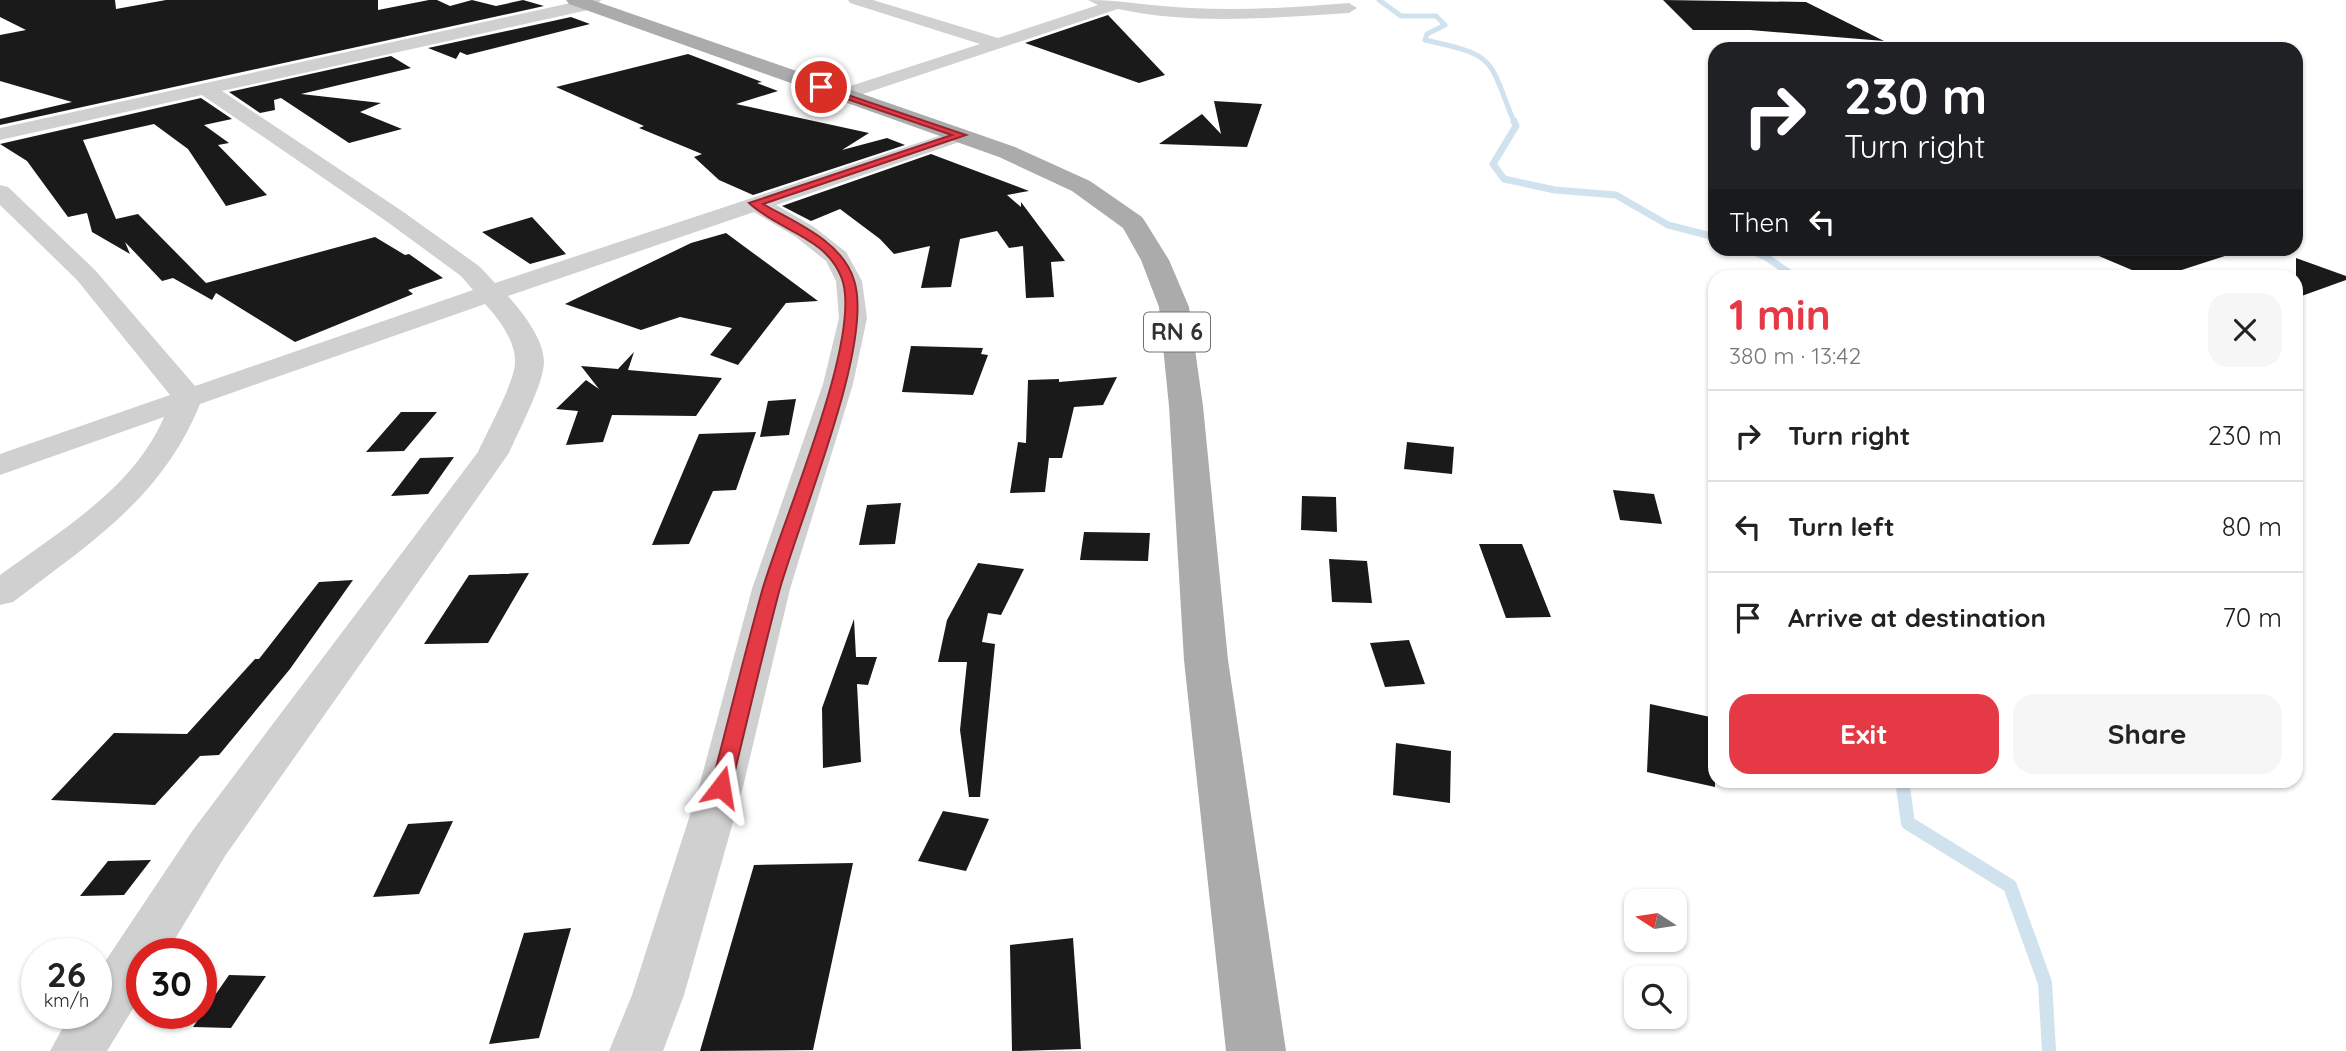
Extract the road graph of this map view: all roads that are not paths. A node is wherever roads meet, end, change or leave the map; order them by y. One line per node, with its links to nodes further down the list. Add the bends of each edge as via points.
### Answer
1 (856, 0): 6 (street)
2 (1096, 0): 4 (street)
3 (585, 2): 7 (street); 8 (main road, RN 6)
4 (1115, 5): 5 (street, via 1202,15); 6 (street)
5 (1349, 8)
6 (999, 44): 8 (street)
7 (204, 88): 9 (street); 13 (street, via 394,216 470,271)
8 (842, 94): 10 (main road, RN 6)
9 (0, 134)
10 (961, 135): 12 (street); 19 (main road, RN 6, via 1081,186 1133,223 1155,260 1174,307 1206,660)
11 (0, 192): 14 (street, via 86,275)
12 (755, 203): 13 (street); 18 (street, via 837,257 849,281 853,318 838,384 771,589 721,787 658,995)
13 (493, 294): 14 (street); 17 (street, via 517,323 530,361 493,453 209,843)
14 (188, 397): 15 (street); 16 (street, via 170,438 128,492)
15 (0, 466)
16 (0, 593)
17 (77, 1051)
18 (636, 1051)
19 (1256, 1051)

